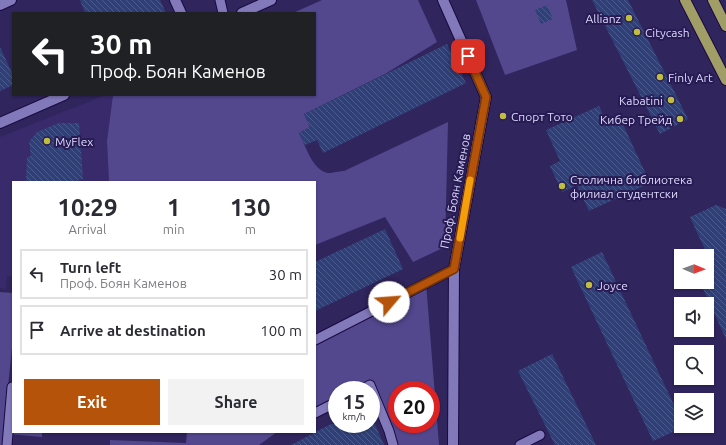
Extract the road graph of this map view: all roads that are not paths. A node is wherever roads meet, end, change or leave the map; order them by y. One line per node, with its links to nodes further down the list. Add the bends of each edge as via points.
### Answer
1 (11, 0): 8 (street)
2 (175, 0): 9 (street)
3 (220, 0): 10 (lane)
4 (271, 0): 11 (street)
5 (443, 0): 16 (street, Проф. Боян Каменов, via 486,97)
6 (685, 0): 13 (main road)
7 (713, 0): 12 (main road)
8 (0, 5)
9 (181, 12)
10 (223, 12)
11 (244, 12)
12 (726, 26)
13 (726, 80)
14 (62, 96): 15 (street)
15 (0, 123)
16 (454, 269): 17 (lane); 25 (street, Проф. Боян Каменов)
17 (316, 339)
18 (12, 387): 23 (lane)
19 (328, 406): 21 (lane)
20 (380, 410): 24 (lane)
21 (316, 412)
22 (540, 435): 26 (lane)
23 (7, 445)
24 (394, 445)
25 (453, 445)
26 (520, 445)

